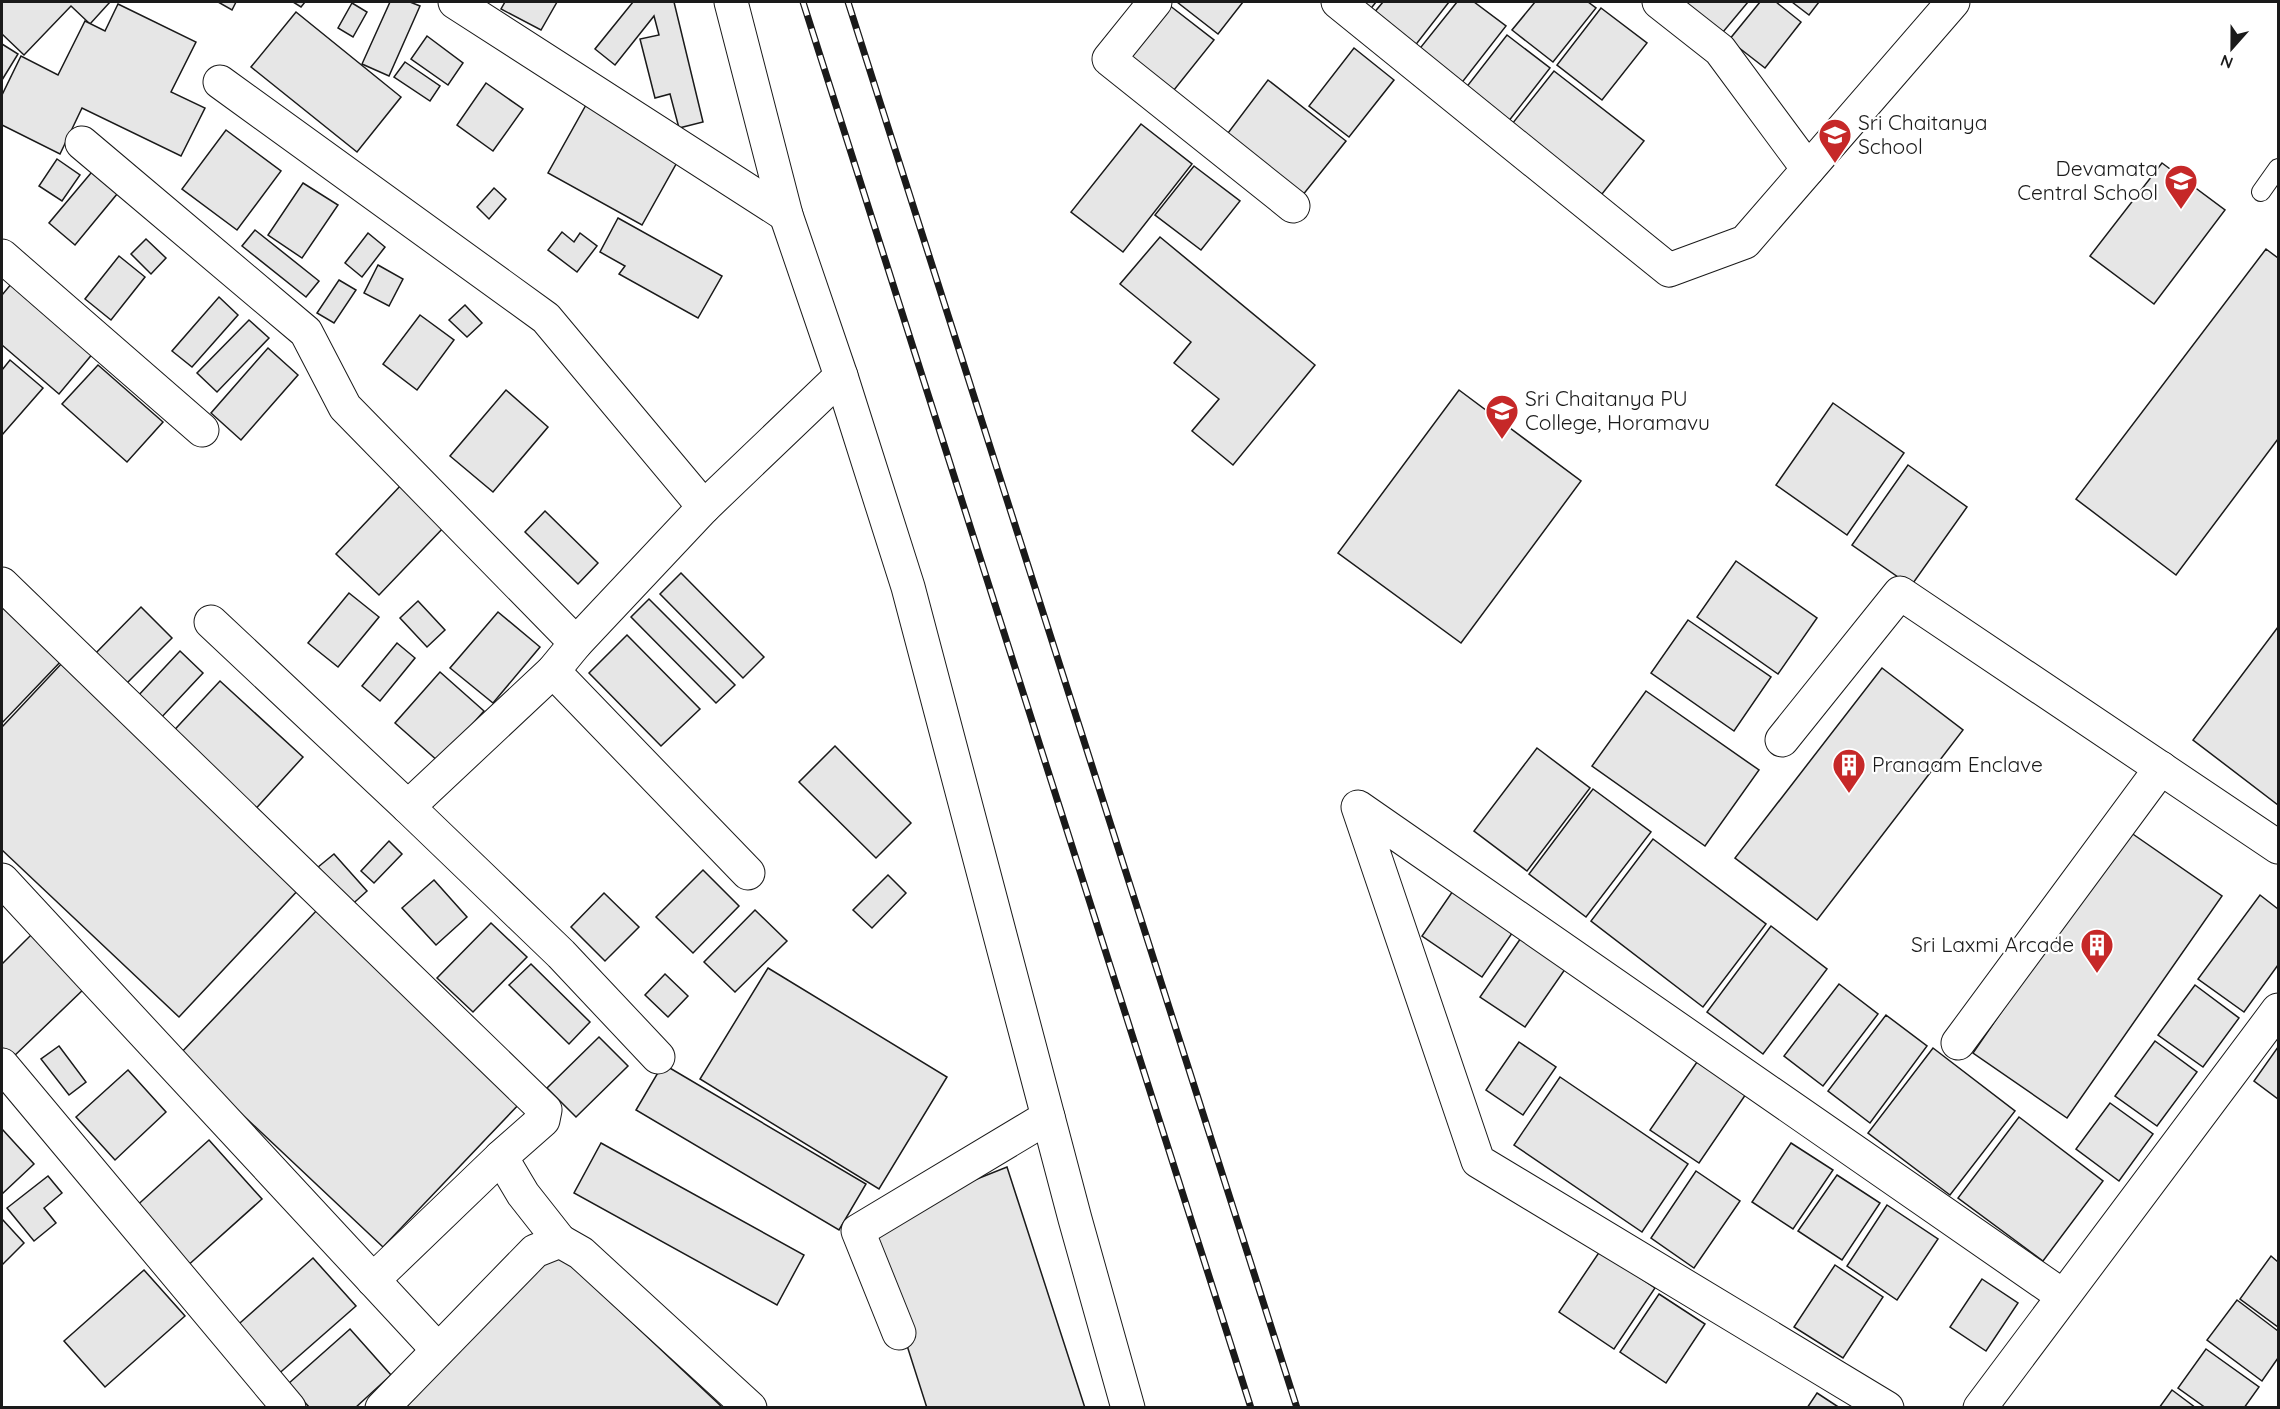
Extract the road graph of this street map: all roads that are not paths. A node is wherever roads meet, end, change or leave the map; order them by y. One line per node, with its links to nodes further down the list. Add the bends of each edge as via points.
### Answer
1 (455, 2): 13 (street)
2 (731, 2): 13 (street)
3 (1155, 2): 12 (street, via 1109,59)
4 (1338, 2): 10 (street, via 1669,270 1745,242)
5 (1659, 2): 10 (street, via 1720,50)
6 (1953, 2): 10 (street)
7 (220, 82): 17 (street, via 546,318)
8 (82, 143): 20 (street, via 306,332 345,408)
9 (2278, 168): 11 (lane)
10 (1808, 169)
11 (2261, 192)
12 (1293, 206)
13 (786, 215): 15 (street)
14 (2, 256): 16 (street)
15 (841, 376): 17 (street); 32 (street, via 908,587)
16 (202, 430)
17 (704, 507): 20 (street)
18 (2, 584): 33 (street, via 545,1110 543,1120)
19 (211, 622): 24 (street)
20 (576, 643): 21 (street)
21 (553, 670): 24 (street); 26 (street)
22 (1782, 740): 23 (street, via 1900,593)
23 (2161, 768): 25 (street); 29 (street)
24 (408, 807): 30 (street, via 561,954)
25 (2278, 847)
26 (748, 873)
27 (2, 880): 35 (street)
28 (2278, 1010): 36 (street)
29 (1958, 1043)
30 (658, 1057)
31 (2, 1065): 39 (street)
32 (1048, 1117): 37 (street, via 858,1231); 42 (street)
33 (501, 1157): 34 (street, via 523,1194); 35 (street)
34 (560, 1240): 38 (street, via 535,1251); 41 (street, via 581,1253)
35 (373, 1280): 38 (street)
36 (2063, 1296): 43 (street, via 1358,807 1478,1161); 44 (street)
37 (899, 1333)
38 (438, 1350): 40 (street)
39 (288, 1407)
40 (382, 1407)
41 (750, 1407)
42 (1128, 1407)
43 (1887, 1407)
44 (1980, 1407)

